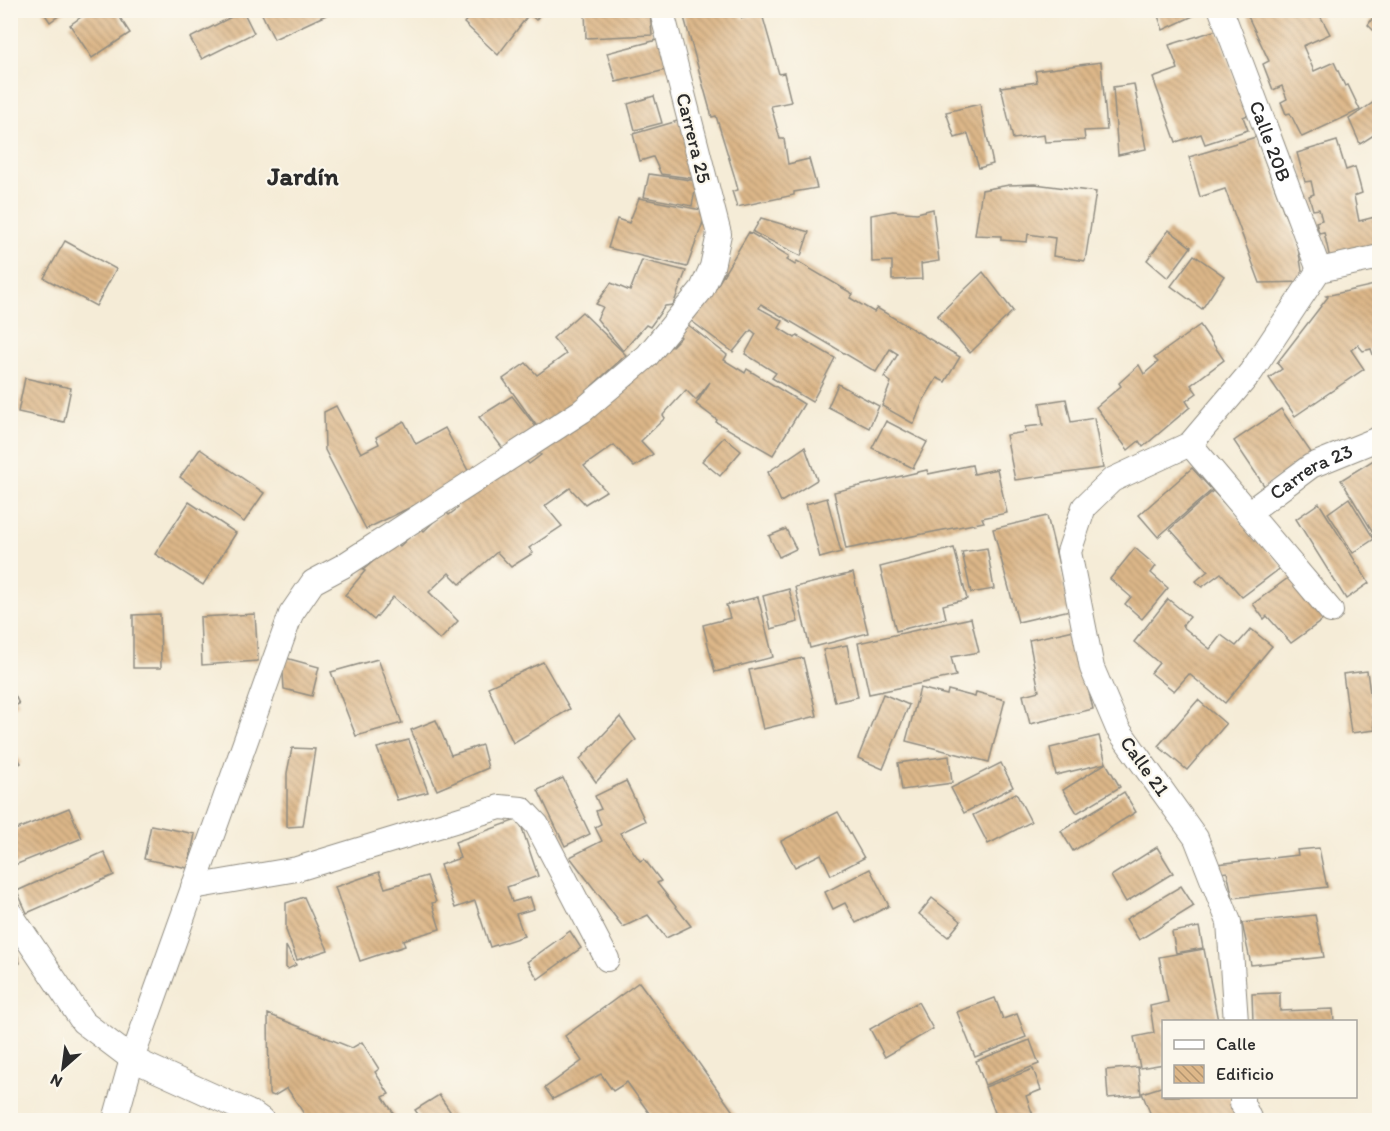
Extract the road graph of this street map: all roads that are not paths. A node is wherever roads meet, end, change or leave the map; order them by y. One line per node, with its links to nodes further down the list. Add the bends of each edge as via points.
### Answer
1 (664, 10): 9 (street, Carrera 25, via 719,234 712,267 702,289 646,356 582,411 313,582 291,614)
2 (1221, 10): 4 (street, Calle 20B)
3 (1380, 257): 4 (street)
4 (1319, 270): 6 (street, via 1251,372)
5 (1380, 438): 7 (street, Carrera 23, via 1311,466)
6 (1190, 444): 7 (street); 12 (street, Calle 21, via 1112,480 1084,507 1069,552 1092,668 1118,729 1196,838 1229,922)
7 (1248, 513): 8 (street)
8 (1332, 611)
9 (193, 887): 11 (street, via 297,869 500,807 522,809 537,825); 13 (street, Carrera 25)
10 (10, 912): 13 (street, via 83,1022)
11 (607, 959)
12 (1236, 1020)
13 (132, 1059): 15 (street, Carrera 25); 16 (street)
14 (1242, 1098): 17 (street)
15 (115, 1120)
16 (262, 1120)
17 (1250, 1120)

